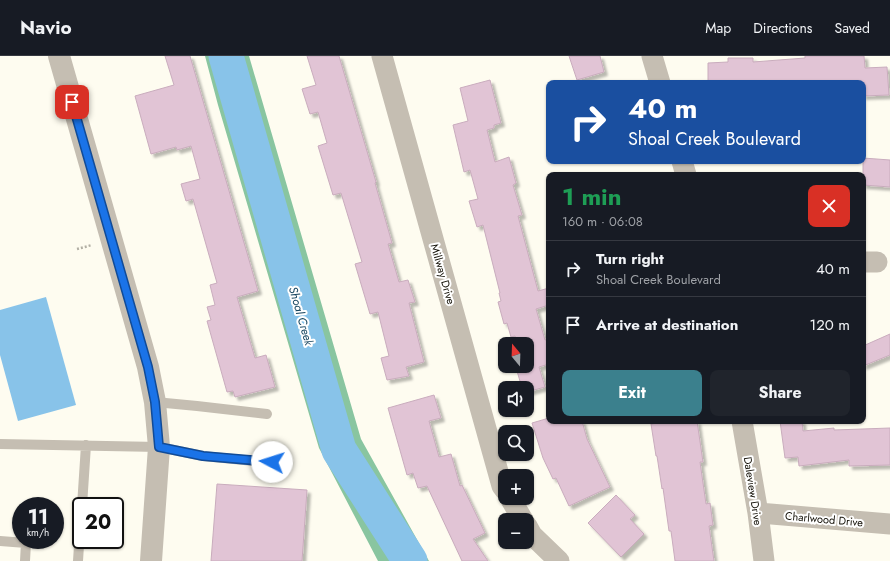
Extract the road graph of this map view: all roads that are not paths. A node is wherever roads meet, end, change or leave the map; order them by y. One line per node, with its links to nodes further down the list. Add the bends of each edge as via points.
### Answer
1 (59, 56): 5 (street, via 148,367)
2 (382, 56): 12 (street, Millway Drive)
3 (652, 56): 4 (street)
4 (659, 80)
5 (155, 402): 6 (lane); 10 (street)
6 (267, 414)
7 (743, 424): 14 (street, Daleview Drive)
8 (0, 444): 9 (lane)
9 (86, 445): 10 (lane); 13 (lane)
10 (159, 447): 11 (lane, via 203,456); 21 (street)
11 (286, 464)
12 (498, 472)
13 (83, 497)
14 (758, 513): 15 (street, Charlwood Drive); 23 (street, Daleview Drive)
15 (890, 524)
16 (534, 537): 22 (street)
17 (0, 541): 19 (lane, via 26,543)
18 (79, 549): 20 (lane)
19 (25, 561)
20 (78, 561)
21 (152, 561)
22 (559, 561)
23 (764, 561)

